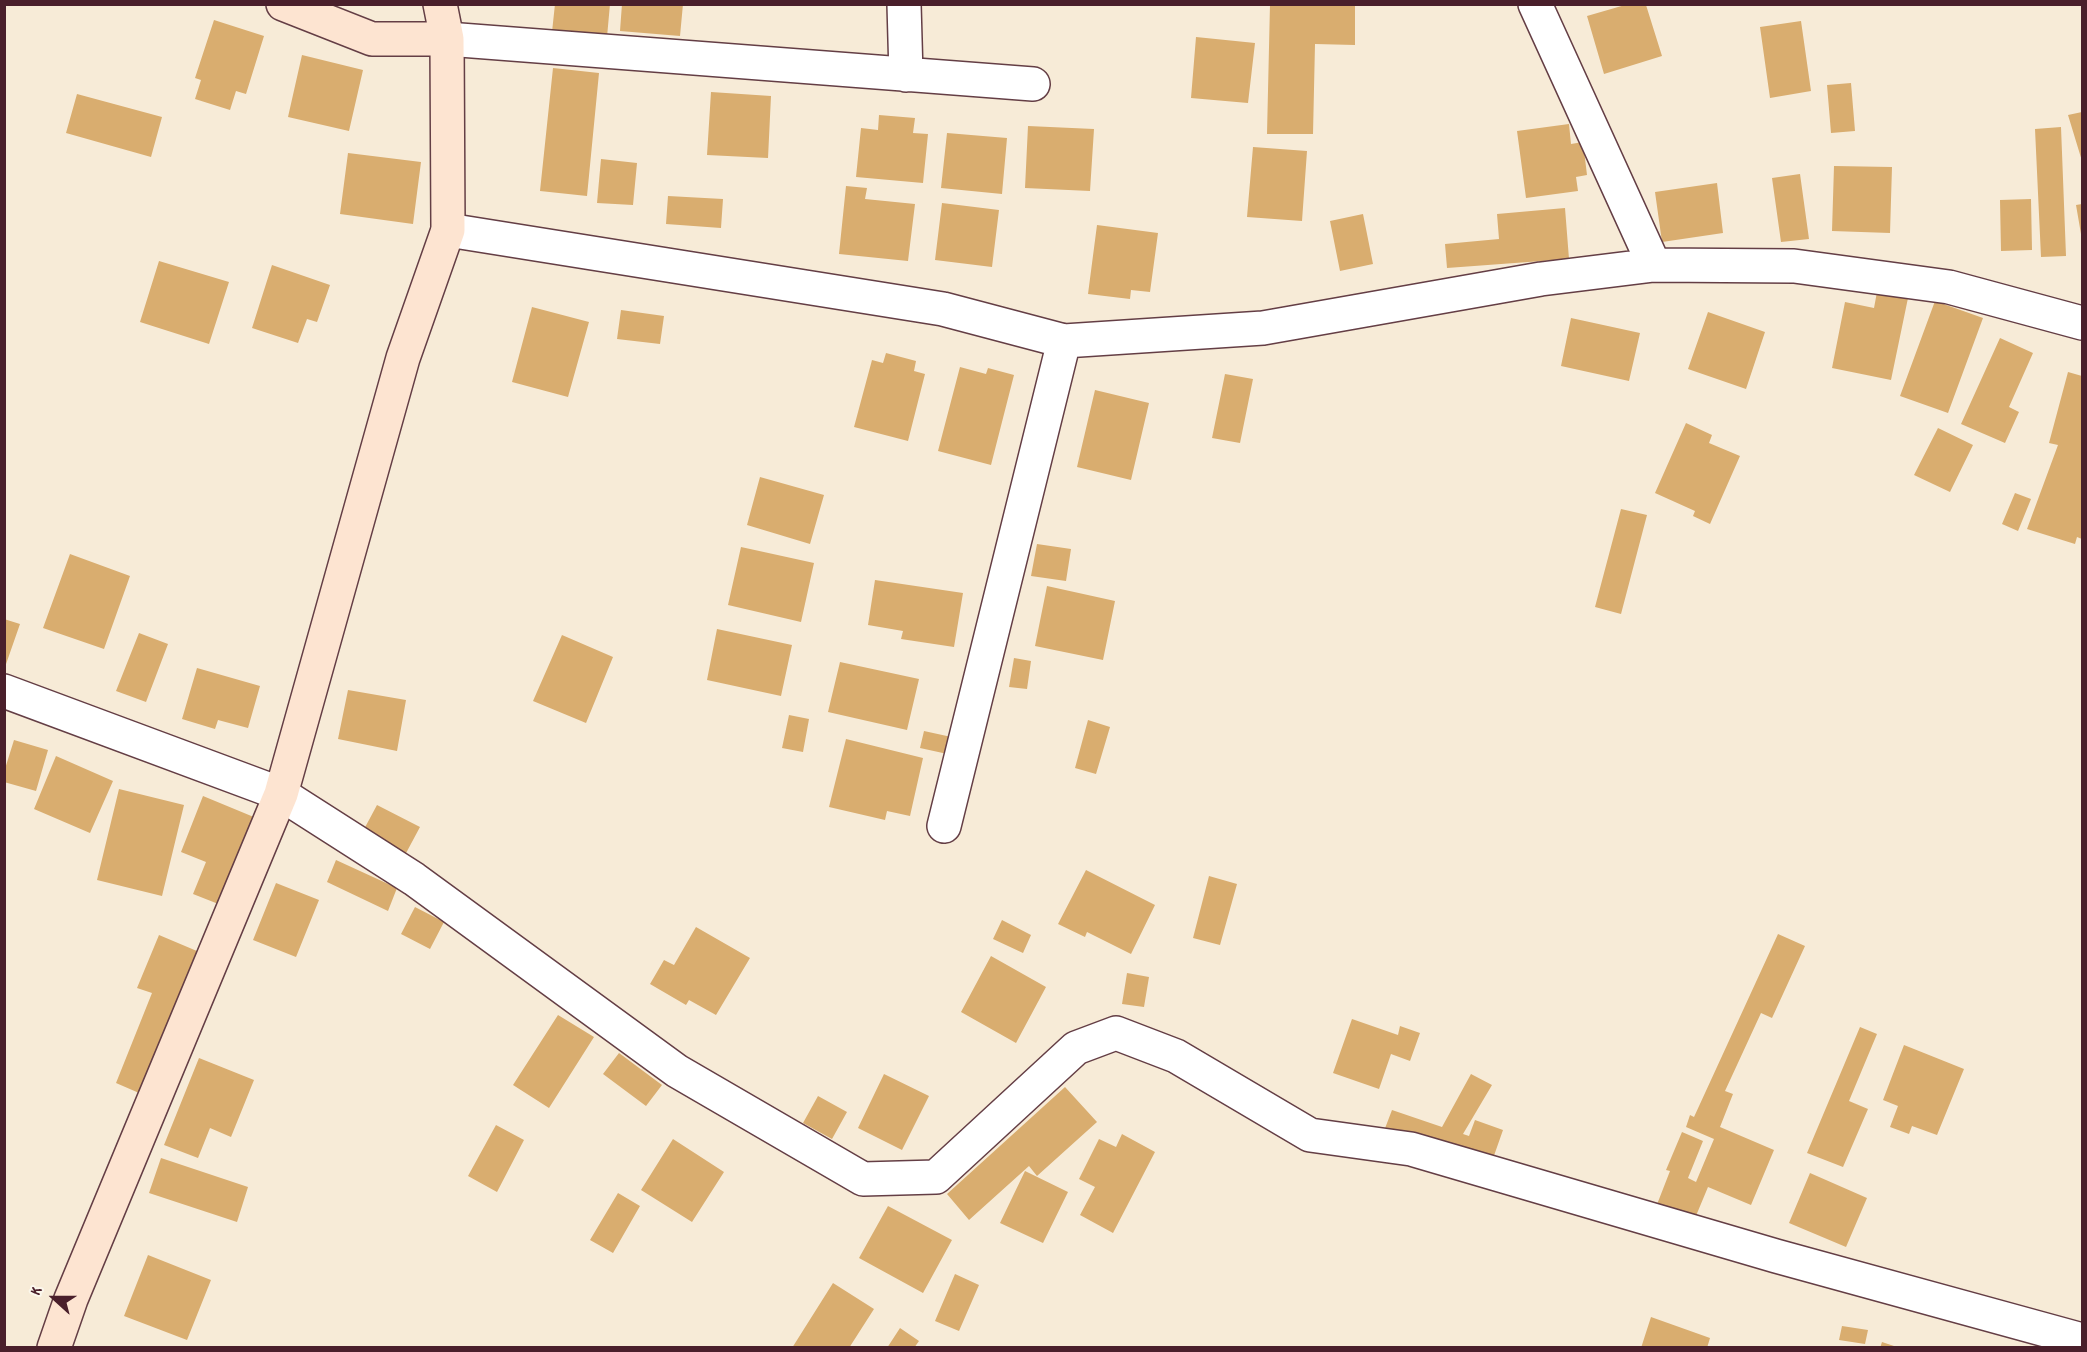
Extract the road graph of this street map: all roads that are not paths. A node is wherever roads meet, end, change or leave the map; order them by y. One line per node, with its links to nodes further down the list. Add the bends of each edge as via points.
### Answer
1 (283, 4): 5 (street, via 372,39)
2 (441, 4): 5 (street)
3 (904, 4): 6 (street)
4 (1534, 4): 9 (street)
5 (447, 39): 6 (street); 8 (street)
6 (906, 75): 7 (street)
7 (1033, 84)
8 (448, 230): 11 (street, via 943,309); 13 (street, via 403,358)
9 (1654, 265): 10 (street, via 1794,266 1949,287); 11 (street, via 1541,279 1263,328)
10 (2082, 323)
11 (1064, 341): 14 (street)
12 (4, 691): 13 (street)
13 (281, 794): 15 (street, via 414,879 676,1071 862,1179 936,1177 1076,1048 1116,1033 1176,1056 1310,1135 1411,1149); 16 (street)
14 (944, 826)
15 (2082, 1340)
16 (54, 1347)

